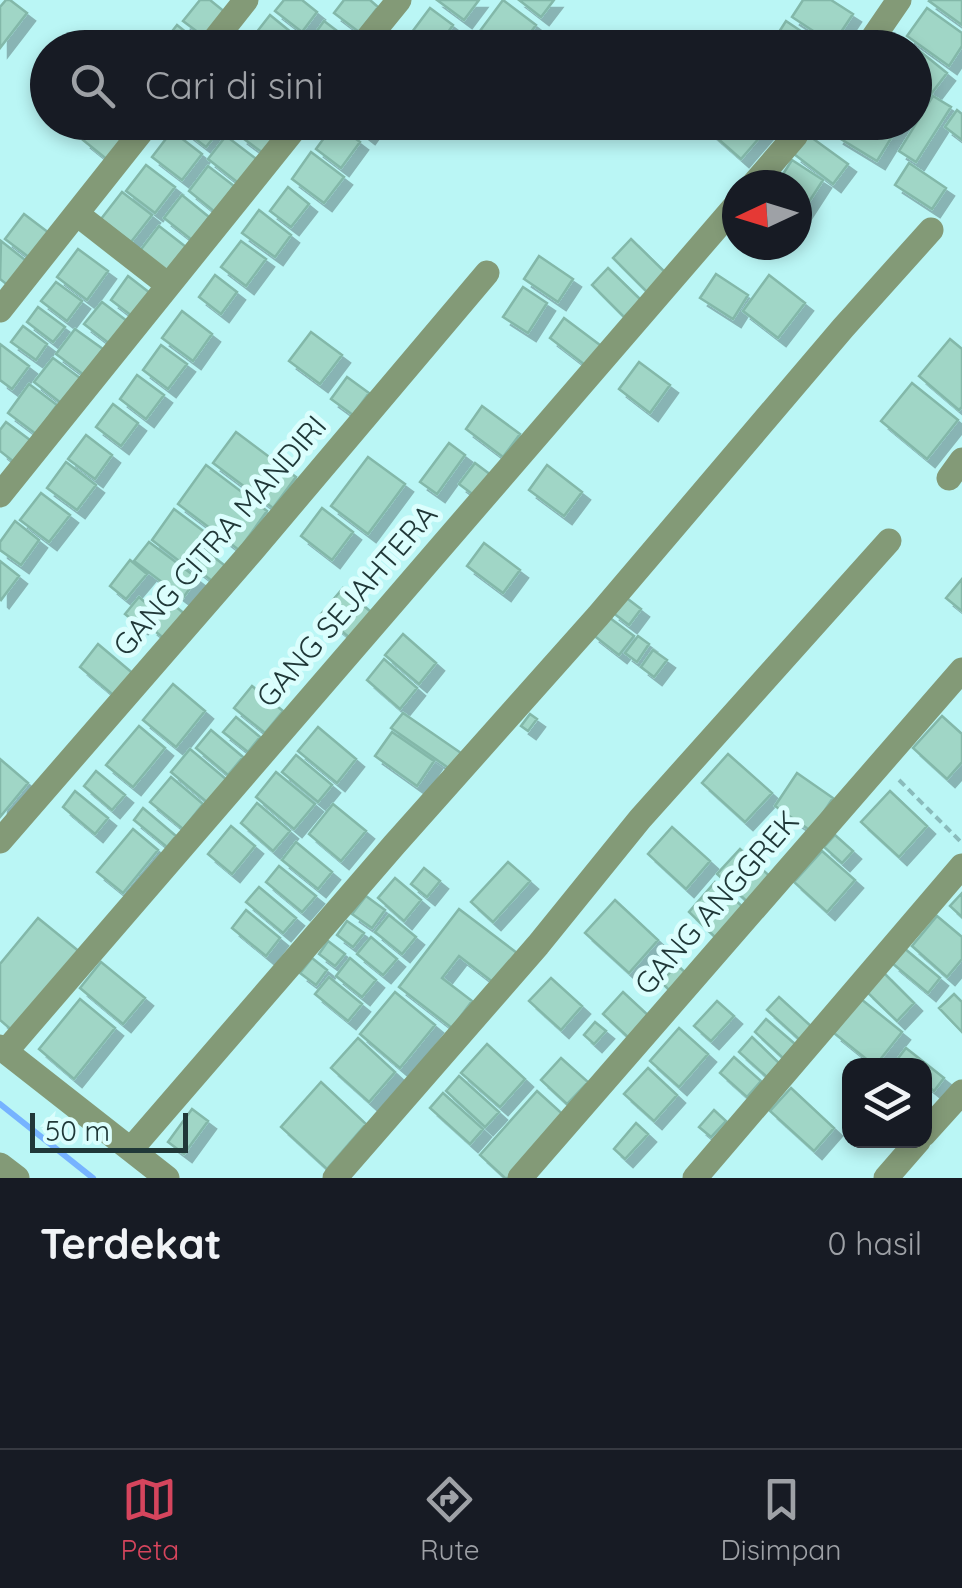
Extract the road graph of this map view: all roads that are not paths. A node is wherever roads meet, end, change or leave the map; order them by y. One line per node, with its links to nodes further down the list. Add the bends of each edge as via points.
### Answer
1 (246, 0): 4 (street)
2 (399, 0): 5 (street)
3 (899, 0): 6 (street)
4 (222, 30)
5 (375, 30)
6 (878, 30)
7 (135, 140): 11 (street)
8 (285, 140): 15 (street)
9 (792, 140): 10 (street)
10 (766, 170)
11 (77, 214): 15 (street); 16 (street)
12 (722, 221): 22 (street, GANG SEJAHTERA)
13 (931, 230): 25 (street)
14 (487, 272): 20 (street, GANG CITRA MANDIRI)
15 (168, 285): 17 (street)
16 (0, 310)
17 (0, 494)
18 (890, 540): 30 (street, via 640,819)
19 (962, 670): 31 (street, GANG ANGGREK)
20 (0, 841)
21 (962, 866): 32 (street)
22 (3, 1049): 25 (street)
23 (962, 1092): 24 (street)
24 (932, 1125)
25 (132, 1148): 29 (street)
26 (912, 1148): 33 (street)
27 (0, 1165): 28 (street)
28 (17, 1178)
29 (167, 1178)
30 (335, 1178)
31 (520, 1178)
32 (694, 1178)
33 (886, 1178)

